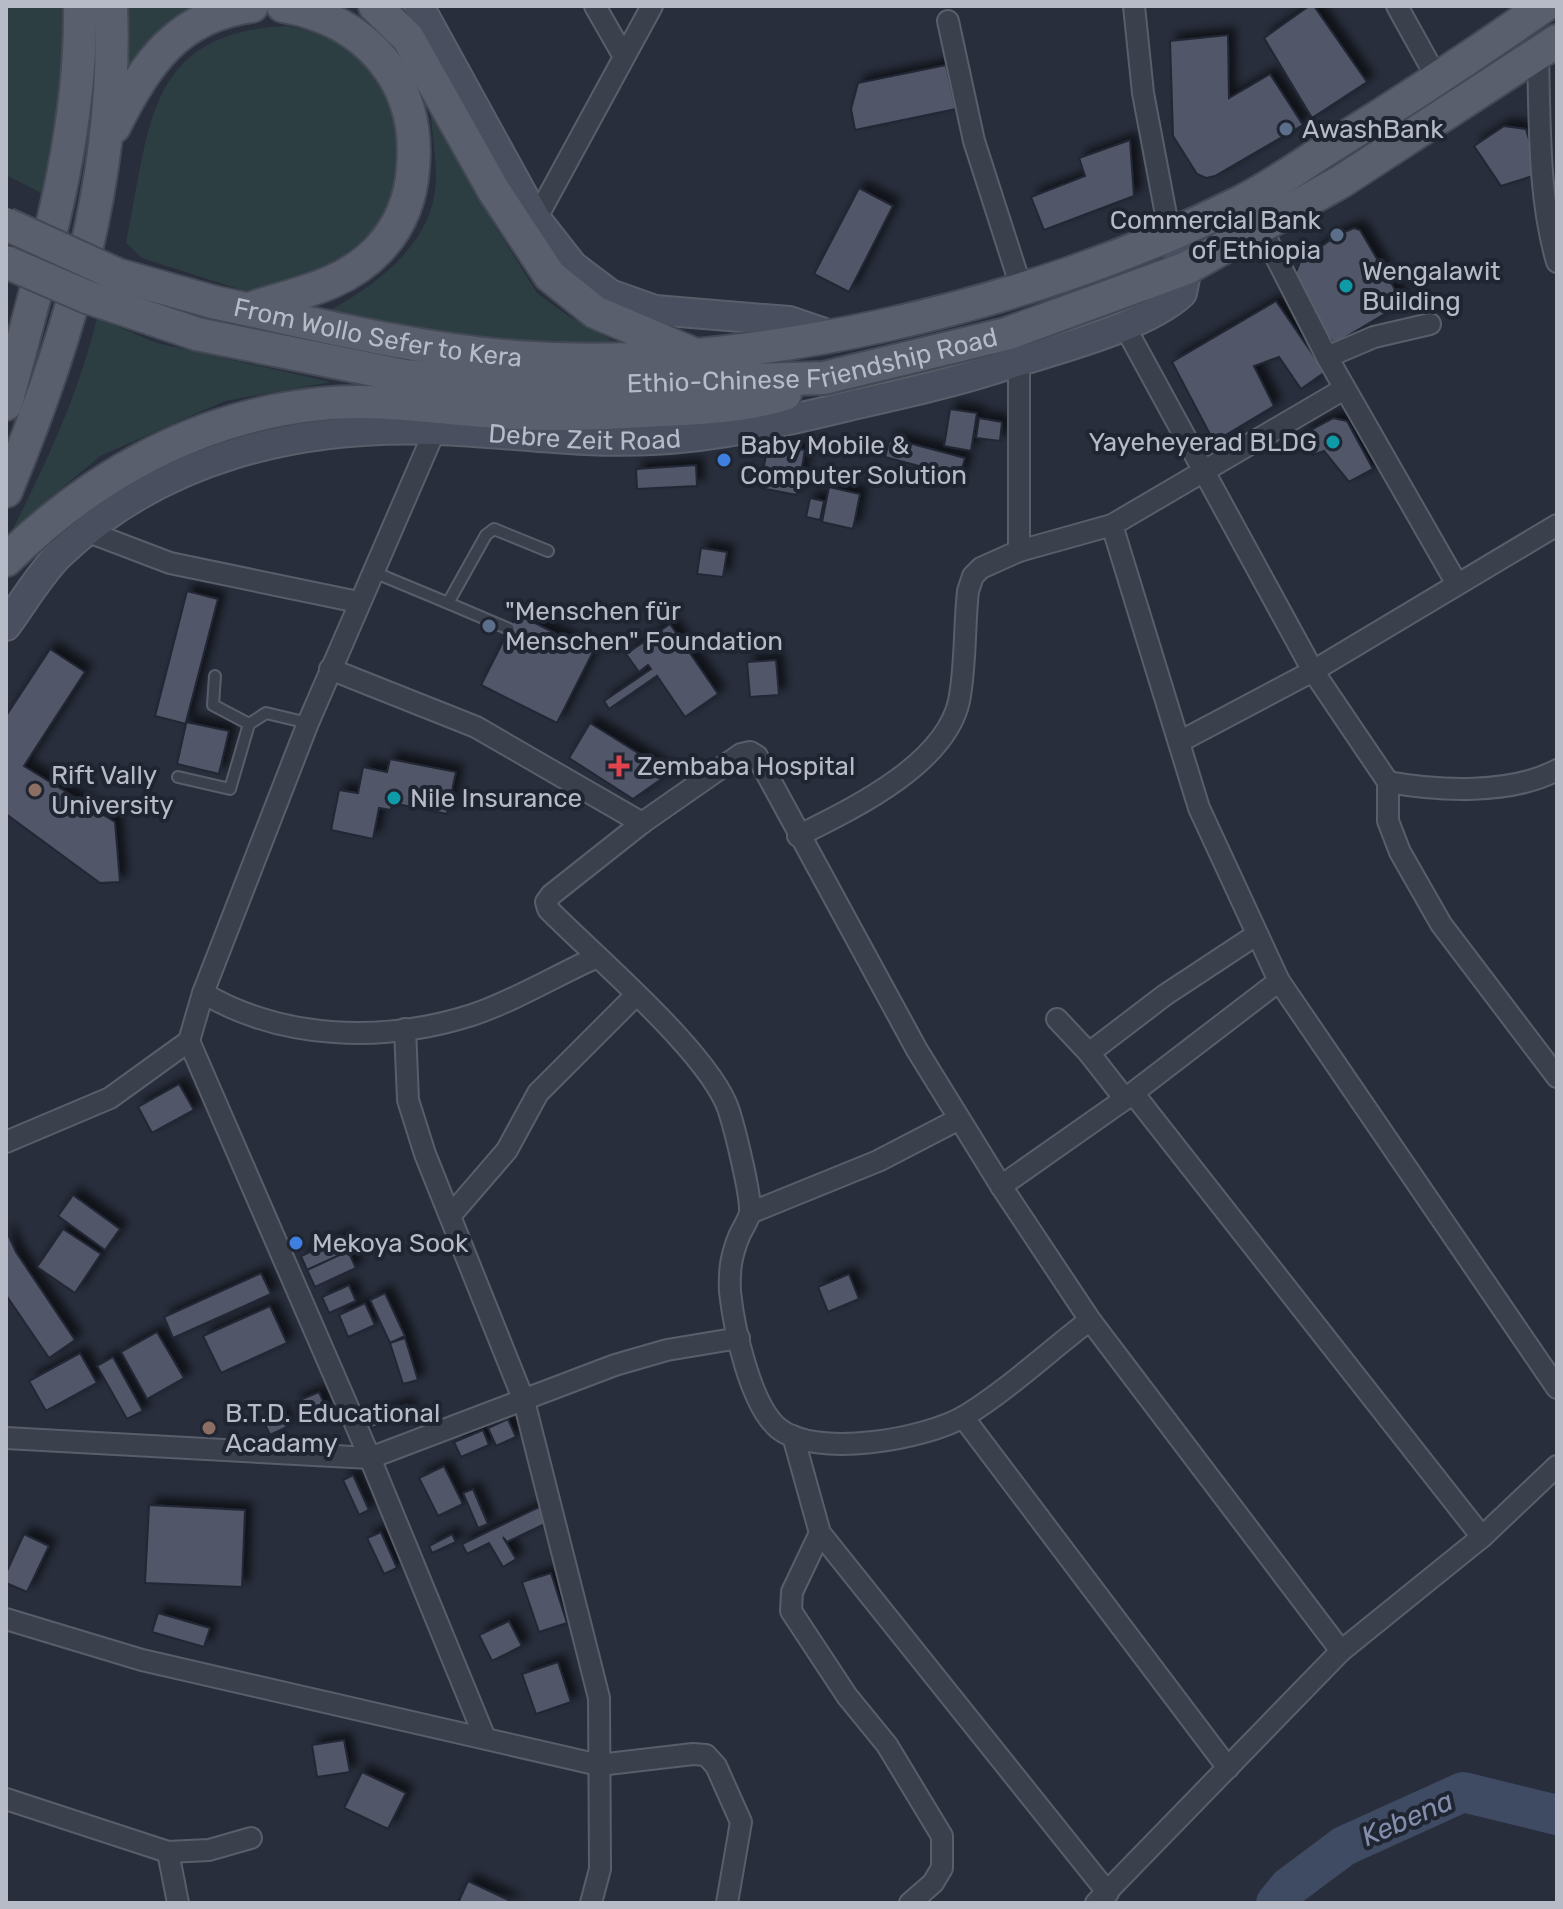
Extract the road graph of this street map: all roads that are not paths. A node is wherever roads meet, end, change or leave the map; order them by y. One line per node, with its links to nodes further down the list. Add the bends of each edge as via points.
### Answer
1 (80, 6): 37 (main road, via 80,50 64,178)
2 (111, 6): 18 (main road)
3 (252, 6): 18 (main road, via 191,24 162,49 136,82)
4 (283, 6): 27 (main road, via 329,19 359,36 386,62 404,92 415,127 411,192 398,223 353,272 320,289)
5 (375, 6): 14 (main road)
6 (391, 6): 14 (main road)
7 (419, 6): 19 (main road)
8 (595, 6): 16 (street)
9 (652, 6): 16 (street)
10 (1134, 6): 22 (street, via 1143,93)
11 (1397, 6): 17 (street)
12 (1544, 6): 17 (main road, Ethio-Chinese Friendship Road)
13 (948, 21): 26 (street, via 974,141)
14 (408, 38): 32 (main road, via 494,191 550,276 595,312)
15 (1547, 48): 21 (main road, Ethio-Chinese Friendship Road); 24 (street, via 1541,143)
16 (623, 55): 19 (street)
17 (1438, 80): 22 (main road, Ethio-Chinese Friendship Road, via 1243,201)
18 (107, 140): 40 (main road, via 66,331)
19 (536, 219): 30 (main road, via 573,266 610,294 655,310 789,321)
20 (6, 224): 27 (main road, From Wollo Sefer to Kera, bridge, via 118,275)
21 (1261, 228): 25 (main road, Ethio-Chinese Friendship Road); 33 (street)
22 (1170, 236): 25 (main road); 26 (main road, Ethio-Chinese Friendship Road)
23 (6, 262): 35 (main road, Ethio-Chinese Friendship Road, bridge, via 87,297 197,334 404,376 534,386)
24 (1557, 262)
25 (1187, 268): 29 (main road, Debre Zeit Road, via 1177,298); 35 (main road, Ethio-Chinese Friendship Road, via 1006,334)
26 (1021, 287): 30 (main road, Ethio-Chinese Friendship Road)
27 (249, 309): 32 (main road, From Wollo Sefer to Kera, via 400,341 514,357)
28 (1430, 324): 33 (street, via 1374,337)
29 (1124, 325): 34 (main road, Debre Zeit Road); 39 (street)
30 (837, 337): 31 (main road, Ethio-Chinese Friendship Road)
31 (766, 344): 32 (main road, From Wollo Sefer to Kera)
32 (694, 354)
33 (1327, 357): 36 (street)
34 (1019, 362): 38 (main road, Debre Zeit Road, via 967,379 706,436 532,438); 45 (street)
35 (824, 378): 46 (main road, via 746,403 653,411 592,414 321,403 259,414 198,430 111,475)
36 (1344, 389): 39 (street); 48 (street)
37 (6, 404)
38 (435, 430): 43 (main road, Debre Zeit Road, via 339,432 281,439 230,453 167,480); 47 (street)
39 (1204, 473): 41 (street); 54 (street)
40 (6, 491)
41 (1112, 525): 45 (street); 58 (street)
42 (1557, 525): 48 (street)
43 (86, 531): 49 (street, via 170,563); 51 (main road, Debre Zeit Road, via 57,557)
44 (548, 551): 50 (lane, via 494,529)
45 (1019, 551): 63 (street, via 973,576 959,700 950,727 888,788)
46 (6, 560)
47 (371, 571): 49 (street); 50 (lane)
48 (1457, 584): 54 (street)
49 (358, 602): 53 (street)
50 (448, 603): 52 (lane)
51 (6, 626)
52 (509, 629)
53 (330, 669): 56 (street); 62 (street, via 476,727)
54 (1313, 671): 58 (street); 61 (street)
55 (215, 676): 57 (lane, via 213,705)
56 (308, 723): 57 (lane, via 266,713); 67 (street)
57 (249, 724): 59 (lane, via 230,789)
58 (1179, 742): 64 (street, via 1199,808)
59 (178, 777)
60 (1554, 777): 61 (street, via 1435,790)
61 (1388, 782): 73 (street, via 1388,821 1441,924)
62 (642, 823): 63 (street, via 750,752 762,764); 65 (street, via 546,902)
63 (798, 836): 75 (street)
64 (1256, 935): 66 (street); 72 (street)
65 (595, 958): 68 (street); 70 (street, via 472,1014)
66 (1279, 981): 74 (street); 82 (street)
67 (203, 993): 70 (street, via 265,1022 313,1032); 71 (street)
68 (636, 995): 78 (street, via 720,1092 729,1110); 79 (street, via 538,1093 507,1150)
69 (1057, 1019): 72 (street)
70 (405, 1029): 79 (street, via 408,1100)
71 (189, 1041): 76 (street, via 110,1098); 87 (street)
72 (1089, 1053): 74 (street)
73 (1557, 1077)
74 (1129, 1096): 77 (street); 90 (street)
75 (959, 1119): 77 (street); 78 (street, via 878,1161)
76 (6, 1142)
77 (1001, 1186): 80 (street)
78 (750, 1213): 81 (street, via 729,1265)
79 (451, 1215): 83 (street)
80 (1090, 1320): 84 (street); 92 (street)
81 (739, 1338): 83 (street, via 615,1365); 85 (street, via 765,1413)
82 (1557, 1388)
83 (524, 1401): 87 (street); 94 (street, via 599,1698)
84 (963, 1417): 85 (street, via 887,1442 856,1445); 95 (street)
85 (793, 1436): 89 (street)
86 (6, 1438): 87 (street)
87 (370, 1458): 93 (street)
88 (1557, 1466): 90 (street)
89 (820, 1533): 99 (street); 103 (street, via 792,1592 791,1611 887,1745 942,1836 942,1868)
90 (1482, 1537): 92 (street)
91 (6, 1619): 93 (street, via 142,1660)
92 (1341, 1651): 95 (street)
93 (485, 1738): 94 (street)
94 (599, 1765): 101 (street, via 600,1869); 102 (street, via 706,1755 741,1822)
95 (1228, 1768): 99 (street)
96 (6, 1799): 98 (street)
97 (251, 1838): 98 (street, via 209,1850)
98 (168, 1852): 100 (street)
99 (1102, 1898)
100 (178, 1903)
101 (591, 1903)
102 (727, 1903)
103 (910, 1903)

